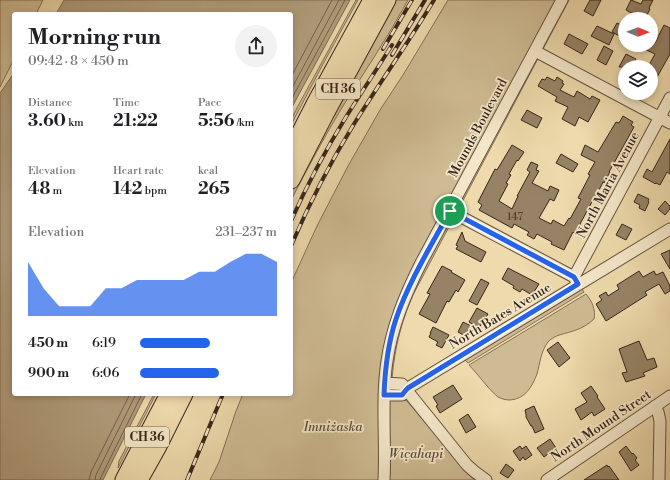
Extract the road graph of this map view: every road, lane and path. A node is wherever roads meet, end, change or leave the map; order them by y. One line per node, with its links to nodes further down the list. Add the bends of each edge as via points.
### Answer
1 (372, 0): 8 (highway, CH 36)
2 (387, 0): 9 (highway, CH 36)
3 (562, 0): 4 (street, Mounds Boulevard)
4 (535, 51): 6 (street); 10 (street, Mounds Boulevard)
5 (670, 98): 6 (street, North Maria Avenue)
6 (660, 117): 7 (street); 12 (street, North Maria Avenue)
7 (670, 123)
8 (293, 147)
9 (293, 176)
10 (450, 211): 12 (street); 13 (street, Mounds Boulevard, via 401,306 386,361)
11 (670, 229): 12 (street, North Bates Avenue)
12 (576, 281): 14 (street, North Bates Avenue)
13 (385, 383): 14 (street, via 402,384); 15 (street, Mounds Boulevard)
14 (406, 390): 15 (street, North Bates Avenue, via 402,395); 25 (street, via 467,466)
15 (384, 395): 24 (street, Mounds Boulevard)
16 (169, 396): 21 (highway, CH 36)
17 (183, 396): 20 (highway, CH 36)
18 (670, 396): 19 (street, North Mound Street)
19 (655, 406): 26 (street, North Mound Street); 27 (street, via 660,421)
20 (158, 446): 22 (highway, CH 36); 23 (highway)
21 (124, 480)
22 (139, 480)
23 (143, 480)
24 (384, 480)
25 (486, 480)
26 (547, 480)
27 (659, 480)

